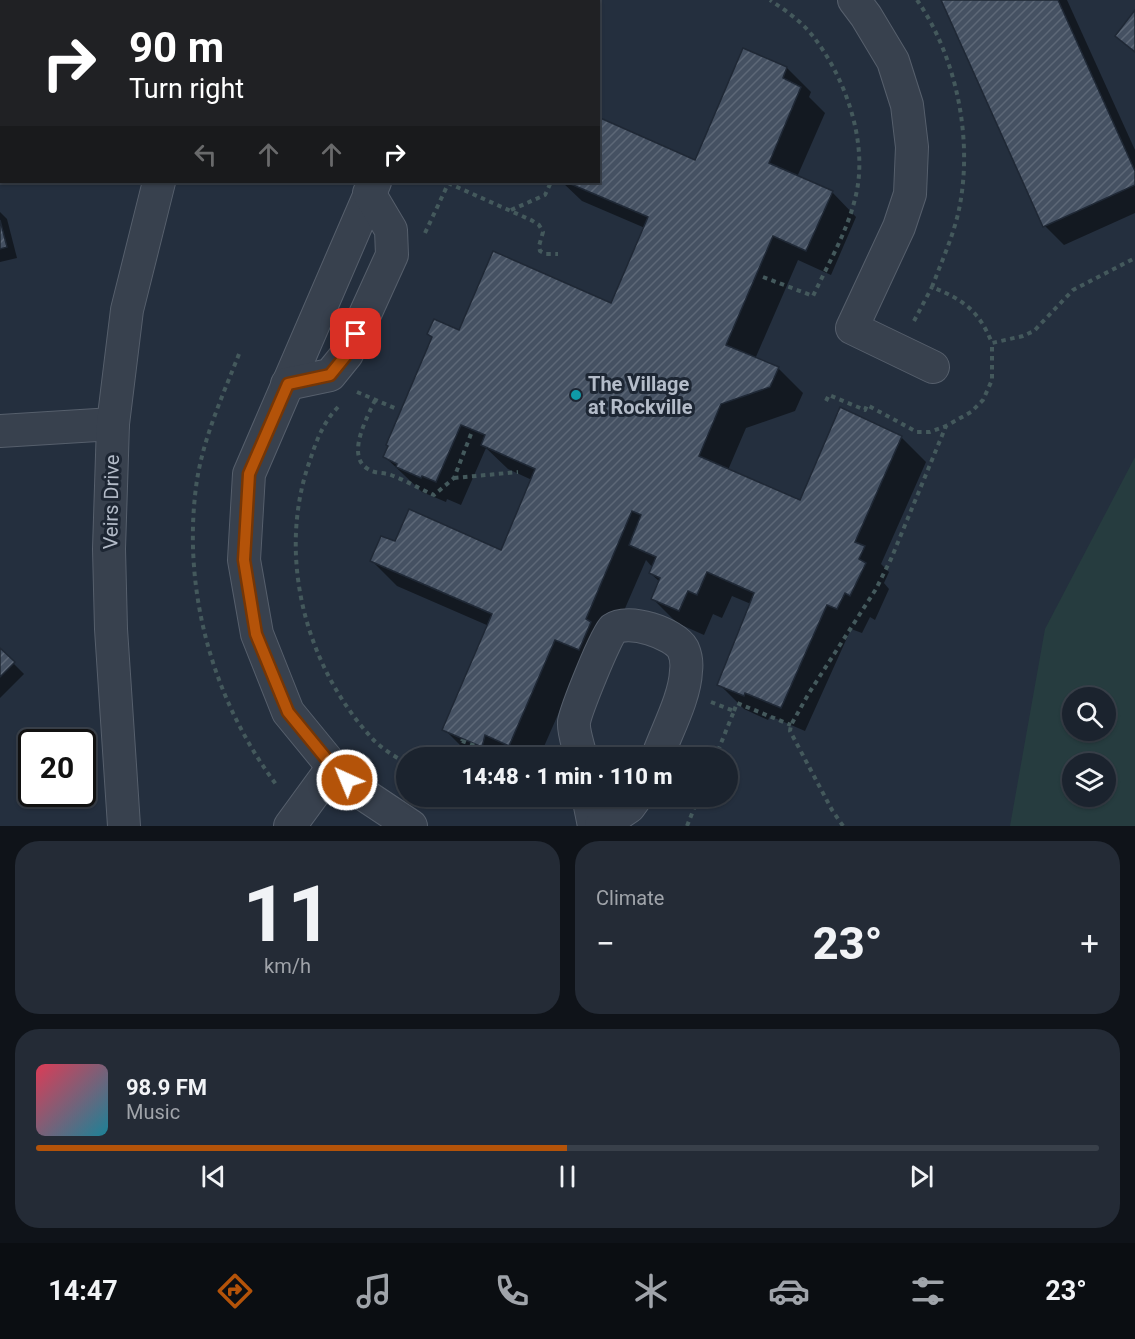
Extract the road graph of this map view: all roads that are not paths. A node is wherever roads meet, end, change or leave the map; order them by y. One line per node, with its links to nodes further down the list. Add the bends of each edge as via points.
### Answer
1 (854, 0): 4 (street, via 893,61 907,105 912,147 910,194 899,227 852,328)
2 (159, 183): 6 (street, Veirs Drive, via 127,310)
3 (372, 187): 5 (street); 5 (street, via 391,230 392,255 347,354 330,375)
4 (933, 367)
5 (288, 384): 10 (street, via 249,474 244,560 256,634 288,712)
6 (113, 424): 7 (street); 13 (street, Veirs Drive, via 111,629)
7 (0, 430)
8 (579, 747): 9 (street, via 574,722 604,641 613,629 627,624 670,637 682,647 686,659 683,690)
9 (661, 747)
10 (333, 767): 14 (street); 15 (street, via 360,792)
11 (590, 807): 16 (street)
12 (629, 807): 17 (street)
13 (124, 826)
14 (290, 826)
15 (411, 826)
16 (594, 826)
17 (602, 826)

